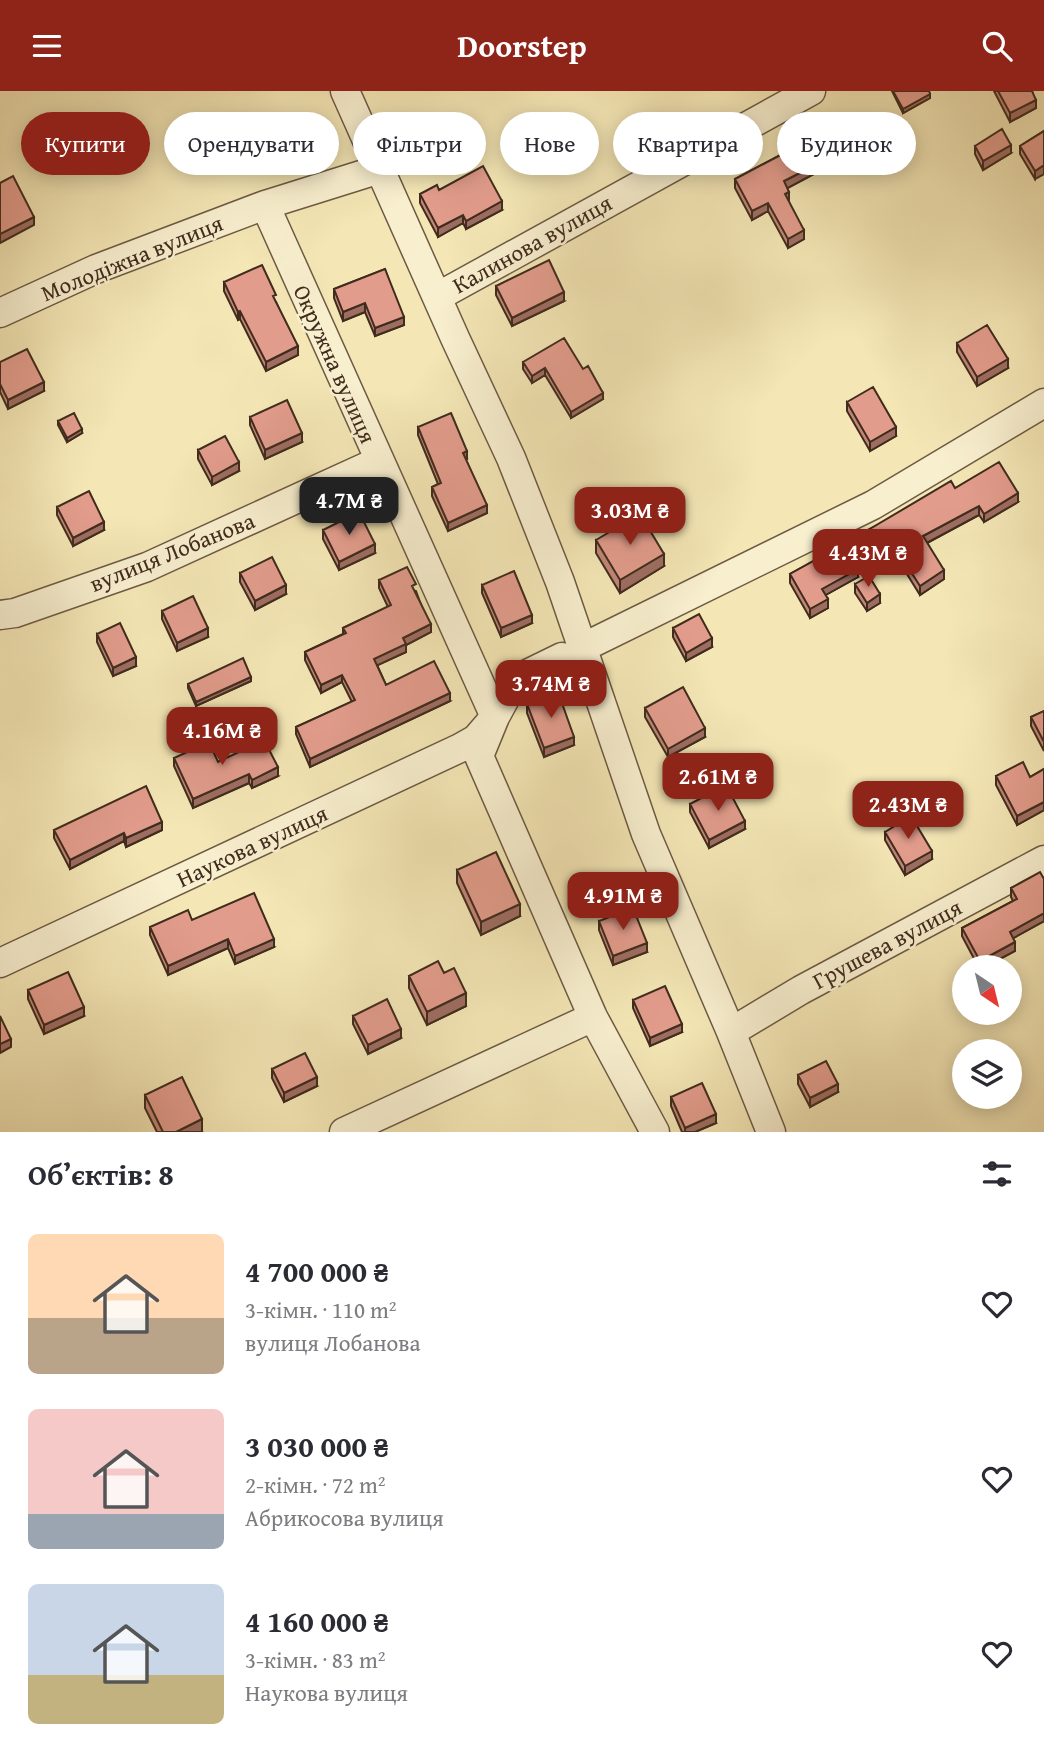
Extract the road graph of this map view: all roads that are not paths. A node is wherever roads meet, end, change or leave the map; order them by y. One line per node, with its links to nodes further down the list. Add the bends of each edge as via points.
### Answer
1 (345, 91): 3 (street)
2 (811, 91): 7 (street, Калинова вулиця)
3 (354, 112)
4 (361, 175): 6 (street, Молодіжна вулиця)
5 (383, 175): 7 (street)
6 (265, 205): 8 (street, Молодіжна вулиця, via 96,269); 10 (street, Окружна вулиця)
7 (437, 297): 12 (street, via 516,471 560,582)
8 (0, 313)
9 (1044, 403): 12 (street, via 873,505)
10 (379, 461): 11 (street, вулиця Лобанова, via 147,567); 13 (street, Окружна вулиця)
11 (0, 615)
12 (572, 653): 13 (street, via 515,680); 17 (street)
13 (495, 717): 15 (street, Наукова вулиця, via 476,739 460,748); 16 (street, via 479,756)
14 (1044, 860): 17 (street, Грушева вулиця)
15 (0, 963)
16 (593, 1017): 18 (street); 19 (street)
17 (731, 1032): 20 (street)
18 (344, 1132)
19 (655, 1132)
20 (771, 1132)

